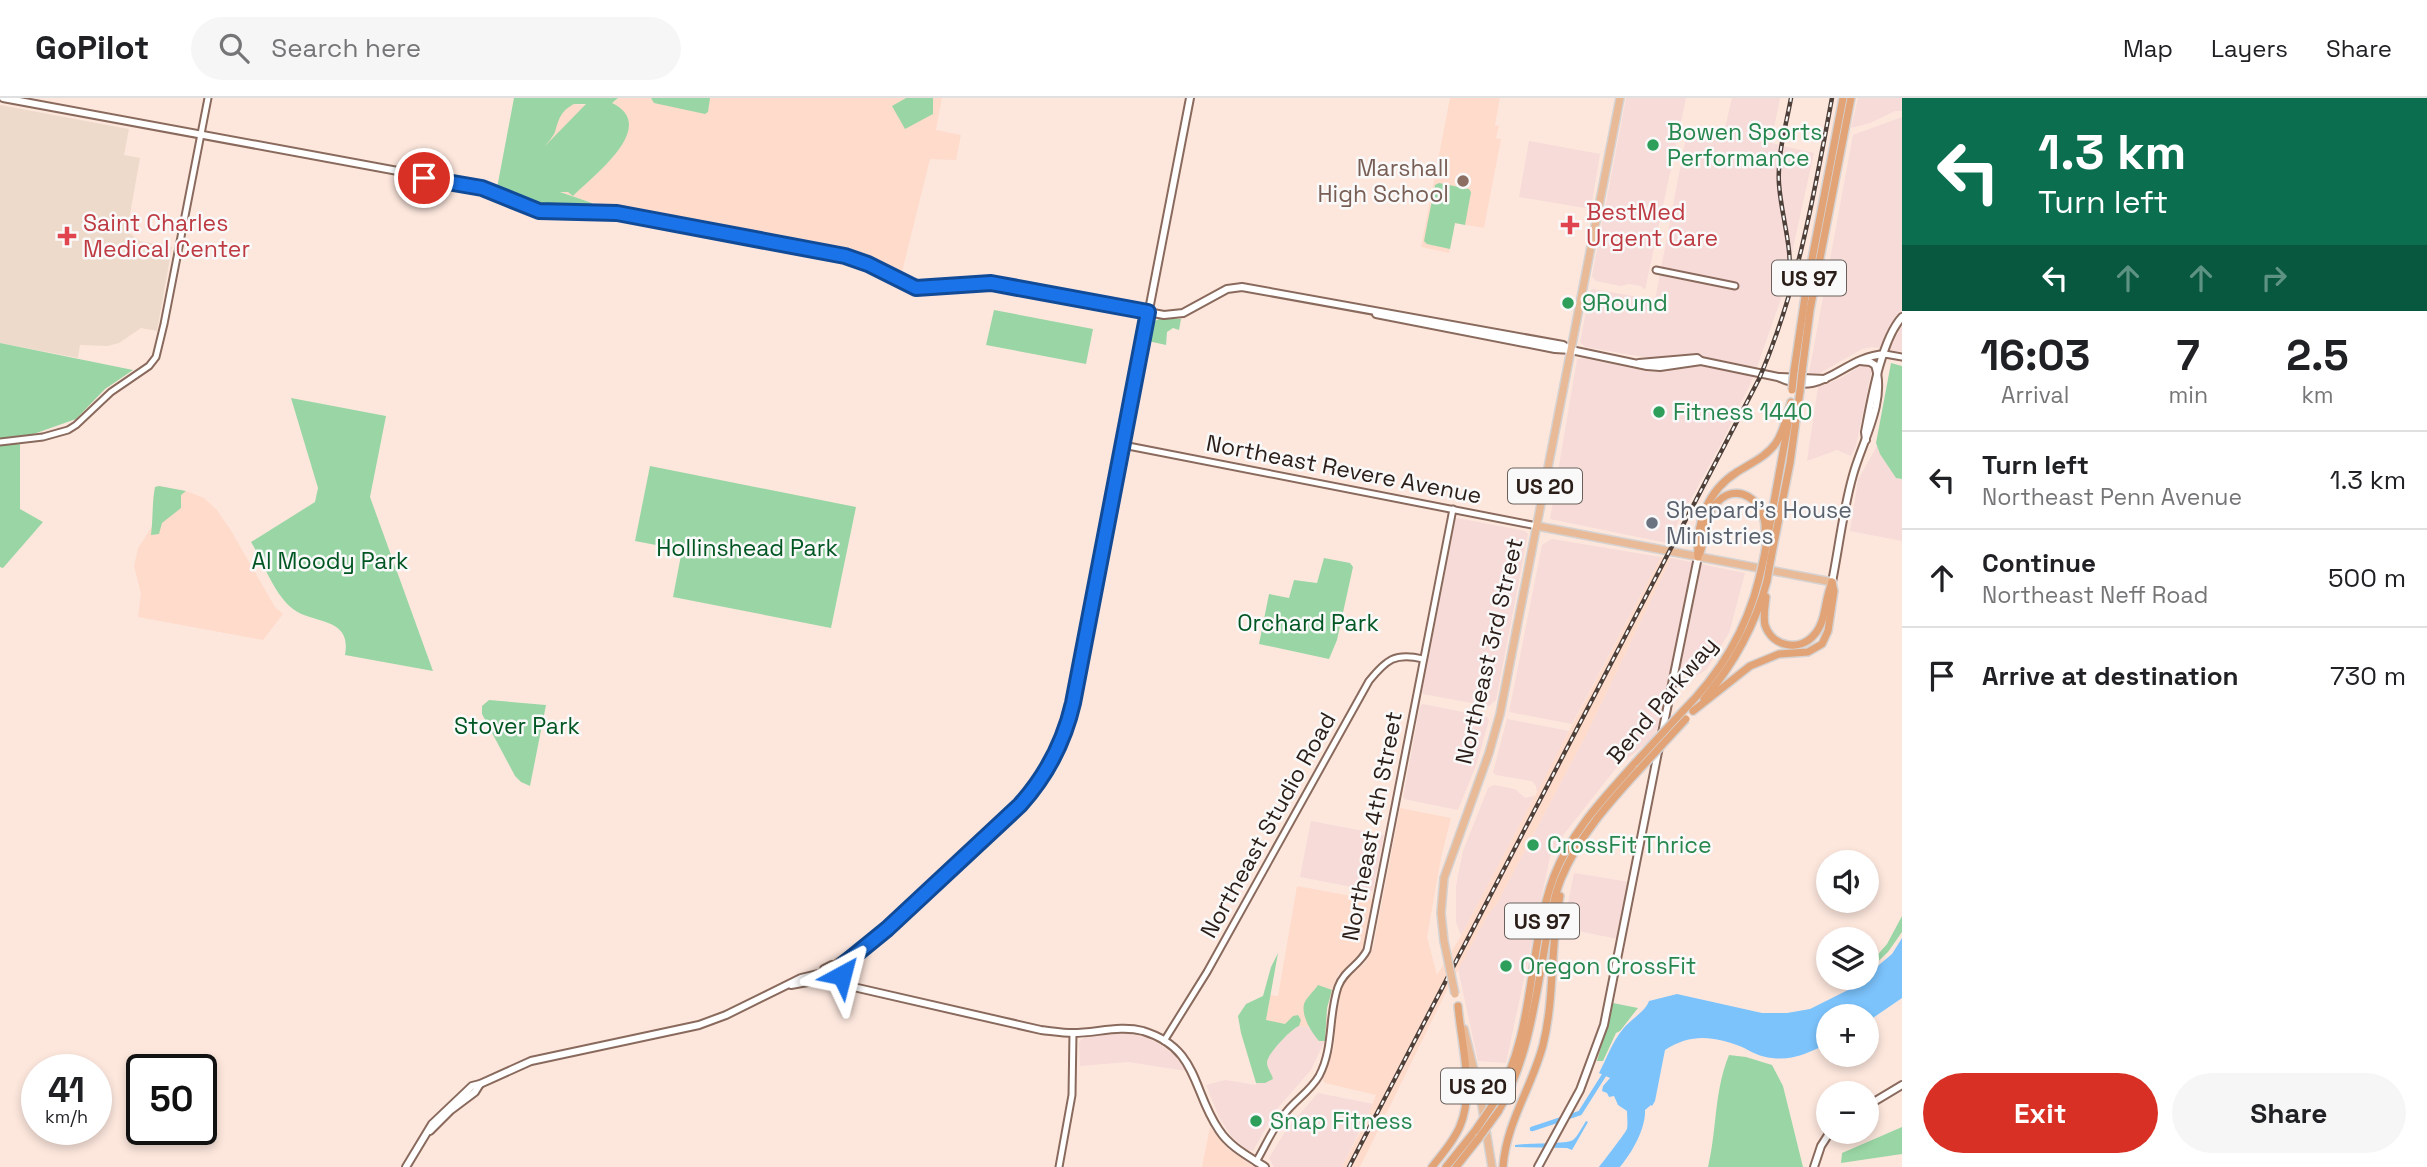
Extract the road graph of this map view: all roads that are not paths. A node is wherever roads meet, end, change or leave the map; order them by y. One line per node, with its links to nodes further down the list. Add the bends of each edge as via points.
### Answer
1 (3, 98): 7 (main road)
2 (208, 98): 7 (street)
3 (1190, 98): 10 (main road)
4 (1620, 98): 12 (main road, Northeast 3rd Street / US 20)
5 (1843, 98): 17 (highway, Bend Parkway / US 97, via 1806,290)
6 (1851, 98): 17 (highway, Bend Parkway / US 97)
7 (202, 135): 10 (main road, via 475,186 539,211 617,213 856,259 916,288 991,283); 21 (street, via 156,357 68,430)
8 (1656, 270): 9 (street)
9 (1735, 286)
10 (1148, 312): 12 (main road, via 1183,313 1227,289 1242,287); 23 (main road)
11 (1902, 317): 13 (main road)
12 (1571, 350): 17 (main road, via 1637,363 1697,358); 25 (main road, Northeast 3rd Street / US 20)
13 (1885, 354): 14 (street); 15 (main road); 16 (main road)
14 (1902, 358)
15 (1855, 361): 16 (main road, via 1873,363); 17 (main road, via 1825,379)
16 (1878, 375): 19 (main road); 20 (main road)
17 (1798, 381): 18 (highway, Bend Parkway / US 97); 27 (highway, Bend Parkway / US 97, via 1790,463)
18 (1791, 402): 26 (highway, via 1770,449 1725,481 1710,498 1702,518); 27 (highway, Bend Parkway / US 97)
19 (1869, 412): 20 (main road); 22 (main road)
20 (1871, 428): 22 (main road)
21 (0, 442)
22 (1866, 442): 29 (main road, via 1850,489)
23 (1123, 445): 24 (street, Northeast Revere Avenue); 35 (main road, via 1073,703 1054,758 1020,805)
24 (1453, 509): 25 (street, Northeast Revere Avenue); 30 (street, Northeast 4th Street)
25 (1537, 526): 26 (main road, Northeast Revere Avenue); 37 (main road, Northeast 3rd Street / US 20, bridge, via 1497,725 1444,878 1444,941)
26 (1698, 557): 27 (highway, via 1714,507 1734,494 1750,497 1762,508); 29 (main road, Northeast Revere Avenue); 53 (main road, via 1609,1009 1568,1114)
27 (1767, 557): 28 (highway, Bend Parkway / US 97, bridge)
28 (1764, 581): 29 (highway, via 1767,629 1779,642 1792,645 1806,642 1818,631); 31 (highway, Bend Parkway / US 97, via 1757,613 1742,646); 32 (highway, Bend Parkway / US 97, via 1734,646)
29 (1832, 582): 31 (highway, via 1828,631 1822,644 1808,652 1779,654 1750,666)
30 (1423, 659): 39 (street, Northeast Studio Road, via 1394,658 1369,681); 44 (street, Northeast 4th Street, via 1367,950 1340,982 1318,1078 1287,1111)
31 (1693, 711): 32 (highway, Bend Parkway / US 97)
32 (1684, 716): 33 (highway, Bend Parkway / US 97, bridge)
33 (1637, 766): 34 (highway, Bend Parkway / US 97, via 1588,830); 42 (highway, Bend Parkway / US 97, bridge, via 1583,824 1555,874 1521,1038 1510,1072)
34 (1570, 862): 42 (highway, Bend Parkway / US 97, bridge, via 1553,906 1527,1044 1516,1078 1498,1112); 52 (highway, via 1557,914 1543,1045 1508,1137)
35 (838, 974): 36 (main road, via 828,983); 36 (main road, via 826,967); 38 (main road, via 866,990)
36 (823, 976): 45 (main road, via 801,978 699,1026 531,1061 503,1072 440,1115)
37 (1458, 1006): 48 (highway, via 1466,1104 1459,1128); 51 (main road, Northeast 3rd Street / US 20)
38 (1073, 1033): 39 (main road, via 1132,1029); 46 (street, via 1072,1095)
39 (1164, 1041): 44 (main road, via 1191,1068 1218,1129)
40 (1902, 1085): 41 (main road)
41 (1879, 1099)
42 (1477, 1135): 49 (highway, Bend Parkway / US 97); 50 (highway, Bend Parkway / US 97)
43 (1822, 1144): 54 (main road)
44 (1256, 1162): 47 (main road)
45 (406, 1167)
46 (1059, 1167)
47 (1265, 1167)
48 (1432, 1167)
49 (1446, 1167)
50 (1455, 1167)
51 (1492, 1167)
52 (1503, 1167)
53 (1538, 1167)
54 (1814, 1167)

